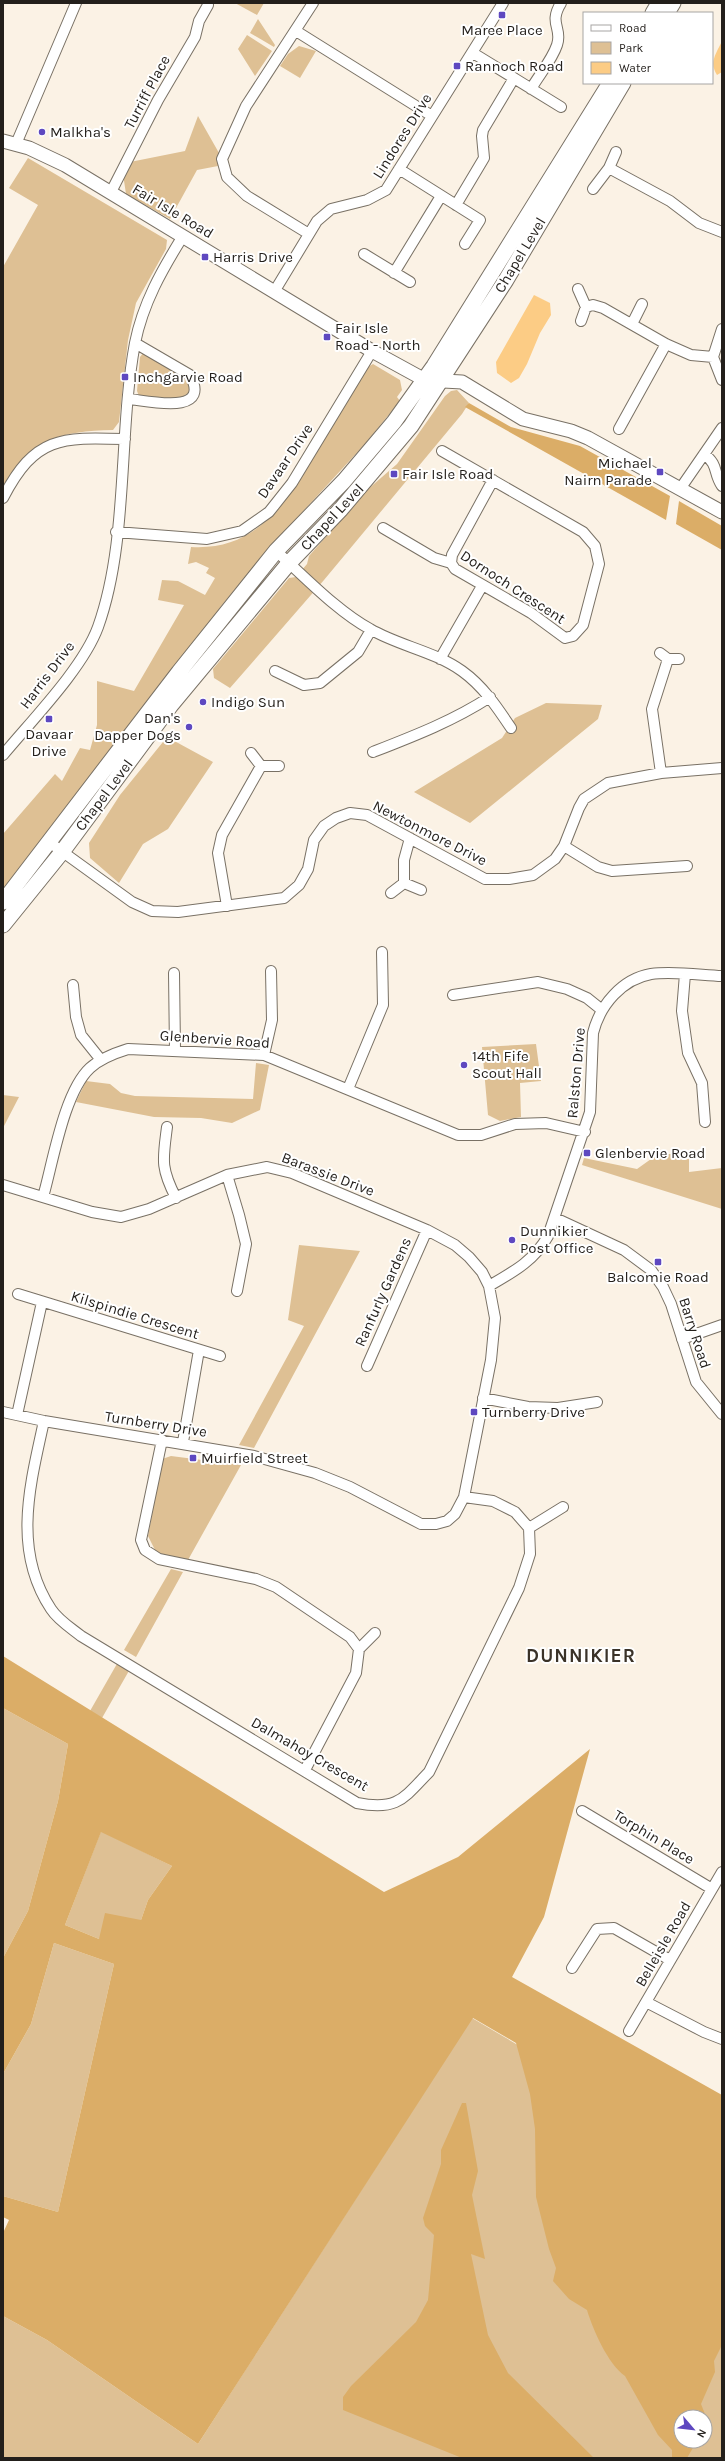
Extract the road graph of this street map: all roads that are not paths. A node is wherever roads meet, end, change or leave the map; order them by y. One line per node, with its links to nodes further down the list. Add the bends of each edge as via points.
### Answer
1 (76, 3): 18 (street)
2 (313, 3): 10 (street)
3 (503, 3): 11 (street, Lindores Drive)
4 (561, 3): 15 (street, via 554,17 558,35 556,46)
5 (659, 3): 8 (main road)
6 (673, 3): 9 (main road)
7 (208, 6): 23 (street, Turriff Place, via 199,21 195,37 158,100)
8 (654, 12)
9 (668, 12)
10 (296, 31): 17 (street); 27 (street, via 246,106 222,159 227,177 247,196)
11 (472, 53): 12 (street); 17 (street, Lindores Drive)
12 (514, 78): 15 (street); 25 (street, via 483,130 484,158)
13 (609, 84): 44 (main road, Chapel Level)
14 (623, 84): 46 (main road, Chapel Level, via 506,280)
15 (531, 89): 16 (street)
16 (561, 107)
17 (432, 116): 21 (street, Lindores Drive)
18 (9, 143): 23 (street, Fair Isle Road, via 44,154)
19 (616, 152): 20 (street)
20 (609, 168): 22 (street); 26 (street, via 670,200 699,223)
21 (399, 169): 24 (street); 27 (street, Lindores Drive, via 386,190 367,200 331,209 317,221)
22 (593, 189)
23 (111, 192): 28 (street, Fair Isle Road)
24 (442, 196): 25 (street); 31 (street)
25 (456, 205): 29 (street, via 480,220)
26 (722, 232)
27 (308, 234): 34 (street, Lindores Drive)
28 (183, 236): 34 (street, Fair Isle Road); 40 (street, Harris Drive, via 154,284)
29 (465, 244)
30 (364, 254): 31 (street)
31 (394, 273): 32 (street)
32 (410, 282)
33 (578, 289): 36 (street)
34 (274, 292): 42 (street, Fair Isle Road)
35 (642, 304): 38 (street)
36 (586, 307): 37 (street); 38 (street, via 593,305 603,308)
37 (581, 321)
38 (632, 324): 41 (street)
39 (722, 328): 43 (street)
40 (135, 343): 47 (street, Harris Drive); 47 (street, via 190,374 195,393 190,400 181,404)
41 (666, 344): 43 (street, via 691,355); 49 (street)
42 (372, 351): 44 (street, Fair Isle Road); 59 (street, Davaar Drive, via 292,483 269,512 242,531 208,539)
43 (713, 357): 45 (street)
44 (424, 380): 46 (street); 60 (main road, Chapel Level, via 394,422 344,481)
45 (722, 380)
46 (441, 381): 55 (street, via 462,382 523,419 588,438); 61 (main road, Chapel Level, via 411,426 381,464)
47 (129, 399): 50 (street, Harris Drive)
48 (722, 428): 52 (street)
49 (619, 429)
50 (126, 439): 56 (street, via 79,437 56,442 32,457 19,470); 59 (street, Harris Drive)
51 (442, 451): 53 (street, Dornoch Crescent)
52 (704, 454): 54 (street, via 714,463); 55 (street)
53 (492, 480): 62 (street, via 452,555); 63 (street, Dornoch Crescent, via 583,532 595,546 599,564 583,624 573,636 565,638 531,613)
54 (722, 486)
55 (680, 489): 57 (street)
56 (3, 498)
57 (722, 512)
58 (383, 528): 62 (street, Dornoch Crescent, via 434,558)
59 (116, 532): 74 (street, Harris Drive, via 111,583 98,628 80,662)
60 (276, 551): 61 (street); 80 (main road, Chapel Level, via 179,672)
61 (289, 562): 64 (street); 82 (main road, Chapel Level, via 171,705)
62 (451, 563): 63 (street, Dornoch Crescent, via 455,569)
63 (482, 586): 66 (street)
64 (371, 630): 66 (street); 69 (street, via 358,652 320,683 304,685)
65 (660, 653): 67 (street)
66 (440, 659): 70 (street, via 462,671)
67 (668, 659): 68 (street); 78 (street, via 652,708)
68 (679, 659)
69 (275, 671)
70 (490, 697): 71 (street); 72 (street, via 440,726)
71 (512, 728)
72 (373, 752)
73 (251, 753): 75 (street)
74 (3, 755)
75 (261, 766): 76 (street); 88 (street, via 222,834 218,853)
76 (279, 766)
77 (722, 768): 78 (street, Newtonmore Drive)
78 (661, 773): 81 (street, Newtonmore Drive, via 608,783 595,790 579,808)
79 (410, 838): 81 (street, Newtonmore Drive, via 485,879 510,879 533,875 555,859); 84 (street, via 404,860); 88 (street, Newtonmore Drive, via 367,815 343,815 324,826 314,840 308,869 300,885 284,898)
80 (49, 842): 82 (street, Newtonmore Drive); 87 (main road, Chapel Level)
81 (564, 846): 83 (street, via 598,867 612,871)
82 (62, 852): 88 (street, Newtonmore Drive, via 114,891 152,911 178,912); 89 (main road, Chapel Level)
83 (688, 866)
84 (404, 883): 85 (street); 86 (street)
85 (421, 890)
86 (391, 893)
87 (3, 902)
88 (227, 906)
89 (3, 925)
90 (382, 952): 101 (street, via 384,1006)
91 (271, 971): 99 (street, via 272,1020)
92 (174, 973): 98 (street)
93 (685, 974): 94 (street, Ralston Drive); 97 (street, Ralston Drive, via 651,974 636,979 617,992); 102 (street, via 683,1018 688,1053 702,1083)
94 (722, 976)
95 (73, 985): 100 (street, via 76,1017 81,1035)
96 (453, 995): 97 (street, via 538,982 567,989 587,998)
97 (602, 1010): 104 (street, Ralston Drive, via 594,1033 592,1098)
98 (176, 1050): 99 (street, Glenbervie Road); 100 (street, Glenbervie Road, via 128,1049)
99 (264, 1055): 101 (street, Glenbervie Road)
100 (101, 1060): 107 (street, Glenbervie Road, via 91,1067 75,1088)
101 (348, 1089): 104 (street, Glenbervie Road, via 458,1135 481,1135 515,1124 546,1123)
102 (705, 1122)
103 (167, 1126): 108 (street, via 164,1176)
104 (584, 1132): 109 (street, Ralston Drive)
105 (226, 1175): 108 (street, Barassie Drive); 110 (street, Barassie Drive, via 255,1168 281,1169); 112 (street, via 240,1215 246,1244)
106 (3, 1185): 107 (street, Barassie Drive)
107 (43, 1197): 108 (street, Barassie Drive, via 99,1214 121,1217)
108 (176, 1198)
109 (555, 1218): 111 (street, Ralston Drive, via 539,1251 514,1272); 116 (street, Barry Road, via 624,1250 651,1270 663,1287)
110 (428, 1230): 111 (street, Barassie Drive, via 455,1245 469,1257); 119 (street, Ranfurly Gardens)
111 (489, 1286): 120 (street, Barassie Drive, via 494,1306 495,1328)
112 (237, 1291)
113 (18, 1294): 114 (street, Kilspindie Crescent)
114 (42, 1302): 117 (street, Kilspindie Crescent); 124 (street)
115 (722, 1325): 116 (street)
116 (682, 1339): 123 (street, Barry Road, via 696,1382)
117 (199, 1350): 118 (street, Kilspindie Crescent); 127 (street)
118 (220, 1356)
119 (366, 1366)
120 (483, 1398): 121 (street, via 528,1407 558,1408); 128 (street, Turnberry Drive)
121 (597, 1402)
122 (3, 1412): 124 (street, Turnberry Drive)
123 (722, 1414)
124 (17, 1415): 125 (street, Turnberry Drive)
125 (44, 1421): 126 (street, Turnberry Drive); 133 (street, Dalmahoy Crescent, via 28,1498 26,1529 33,1568 52,1610 81,1636)
126 (162, 1440): 127 (street, Turnberry Drive); 132 (street, via 141,1540 145,1550 159,1559 256,1579 276,1587 350,1637)
127 (183, 1442): 128 (street, Turnberry Drive, via 254,1456 315,1473 350,1487 421,1524 447,1521 455,1514)
128 (464, 1497): 130 (street, via 493,1501 515,1512)
129 (563, 1507): 130 (street)
130 (529, 1528): 133 (street, Dalmahoy Crescent, via 530,1554 519,1588 429,1772 391,1806 378,1807 357,1802)
131 (375, 1633): 132 (street)
132 (359, 1649): 133 (street, via 356,1673)
133 (305, 1770)
134 (582, 1811): 136 (street, Torphin Place)
135 (722, 1872): 136 (street, Belleisle Road)
136 (712, 1889): 137 (street, Belleisle Road)
137 (670, 1960): 138 (street, via 614,1928 597,1929); 139 (street, Belleisle Road)
138 (572, 1968)
139 (646, 2002): 140 (street, Belleisle Road); 141 (street)
140 (630, 2031)
141 (722, 2039)

